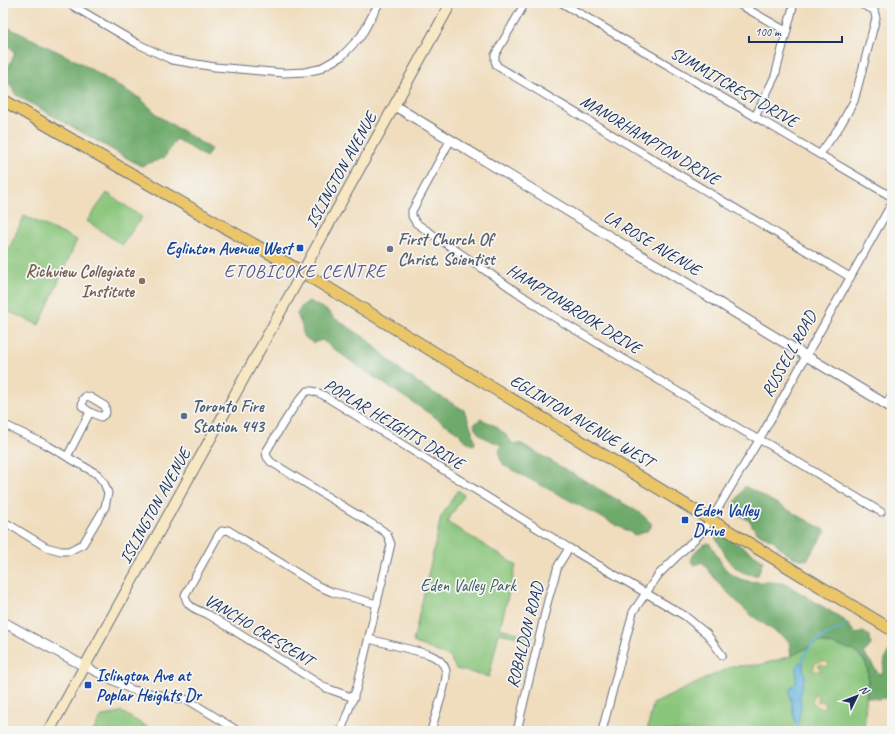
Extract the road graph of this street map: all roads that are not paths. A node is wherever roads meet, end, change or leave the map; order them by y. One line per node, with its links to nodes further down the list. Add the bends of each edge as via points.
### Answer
1 (68, 3): 2 (street, via 138,44 172,60 284,73 319,69 342,56 361,36)
2 (379, 3)
3 (451, 3): 11 (main road, ISLINGTON AVENUE)
4 (525, 3): 18 (street, MANORHAMPTON DRIVE, via 495,55 494,61 497,66)
5 (562, 3): 12 (street, SUMMITCREST DRIVE)
6 (737, 3): 9 (street)
7 (794, 3): 9 (street)
8 (858, 3): 14 (street, via 874,10 876,18 854,101)
9 (786, 31): 12 (street, via 775,76)
10 (3, 100): 17 (main road, EGLINTON AVENUE WEST)
11 (395, 106): 13 (street, LA ROSE AVENUE); 17 (main road, ISLINGTON AVENUE)
12 (755, 117): 14 (street, SUMMITCREST DRIVE)
13 (451, 139): 19 (street, LA ROSE AVENUE); 24 (street, HAMPTONBROOK DRIVE, via 412,211 416,223 549,314)
14 (820, 154): 15 (street, SUMMITCREST DRIVE)
15 (892, 197)
16 (892, 203): 18 (street, RUSSELL ROAD)
17 (302, 272): 27 (main road, EGLINTON AVENUE WEST); 36 (main road, ISLINGTON AVENUE)
18 (850, 277): 19 (street, RUSSELL ROAD)
19 (806, 356): 21 (street, LA ROSE AVENUE); 24 (street, RUSSELL ROAD)
20 (892, 394): 21 (street)
21 (889, 406)
22 (90, 412): 25 (street)
23 (3, 424): 25 (street)
24 (759, 440): 26 (street, HAMPTONBROOK DRIVE); 27 (street, RUSSELL ROAD)
25 (67, 457): 28 (street, via 101,477 108,493 105,507 83,544 69,551 55,550)
26 (881, 512)
27 (711, 519): 30 (street, via 702,532 659,574); 33 (main road, EGLINTON AVENUE WEST)
28 (3, 522)
29 (569, 548): 30 (street, POPLAR HEIGHTS DRIVE); 31 (street, POPLAR HEIGHTS DRIVE, via 323,395 308,391 295,404 266,452 267,457 271,462 387,534 392,544); 42 (street, ROBALDON ROAD, via 558,566 552,586)
30 (645, 592): 35 (street, POPLAR HEIGHTS DRIVE, via 700,628 713,640); 43 (street, via 633,612)
31 (377, 604): 34 (street, POPLAR HEIGHTS DRIVE); 37 (street, VANCHO CRESCENT, via 318,586 228,530 222,530 219,534 185,595 190,606 209,615 326,688)
32 (3, 622): 36 (street)
33 (892, 630)
34 (368, 639): 37 (street, POPLAR HEIGHTS DRIVE); 41 (street, via 428,654 437,658 444,666 445,678)
35 (722, 655)
36 (84, 666): 38 (main road, ISLINGTON AVENUE); 39 (street, via 132,690 188,700)
37 (354, 698): 40 (street, POPLAR HEIGHTS DRIVE)
38 (49, 731)
39 (238, 731)
40 (342, 731)
41 (431, 731)
42 (517, 731)
43 (602, 731)

